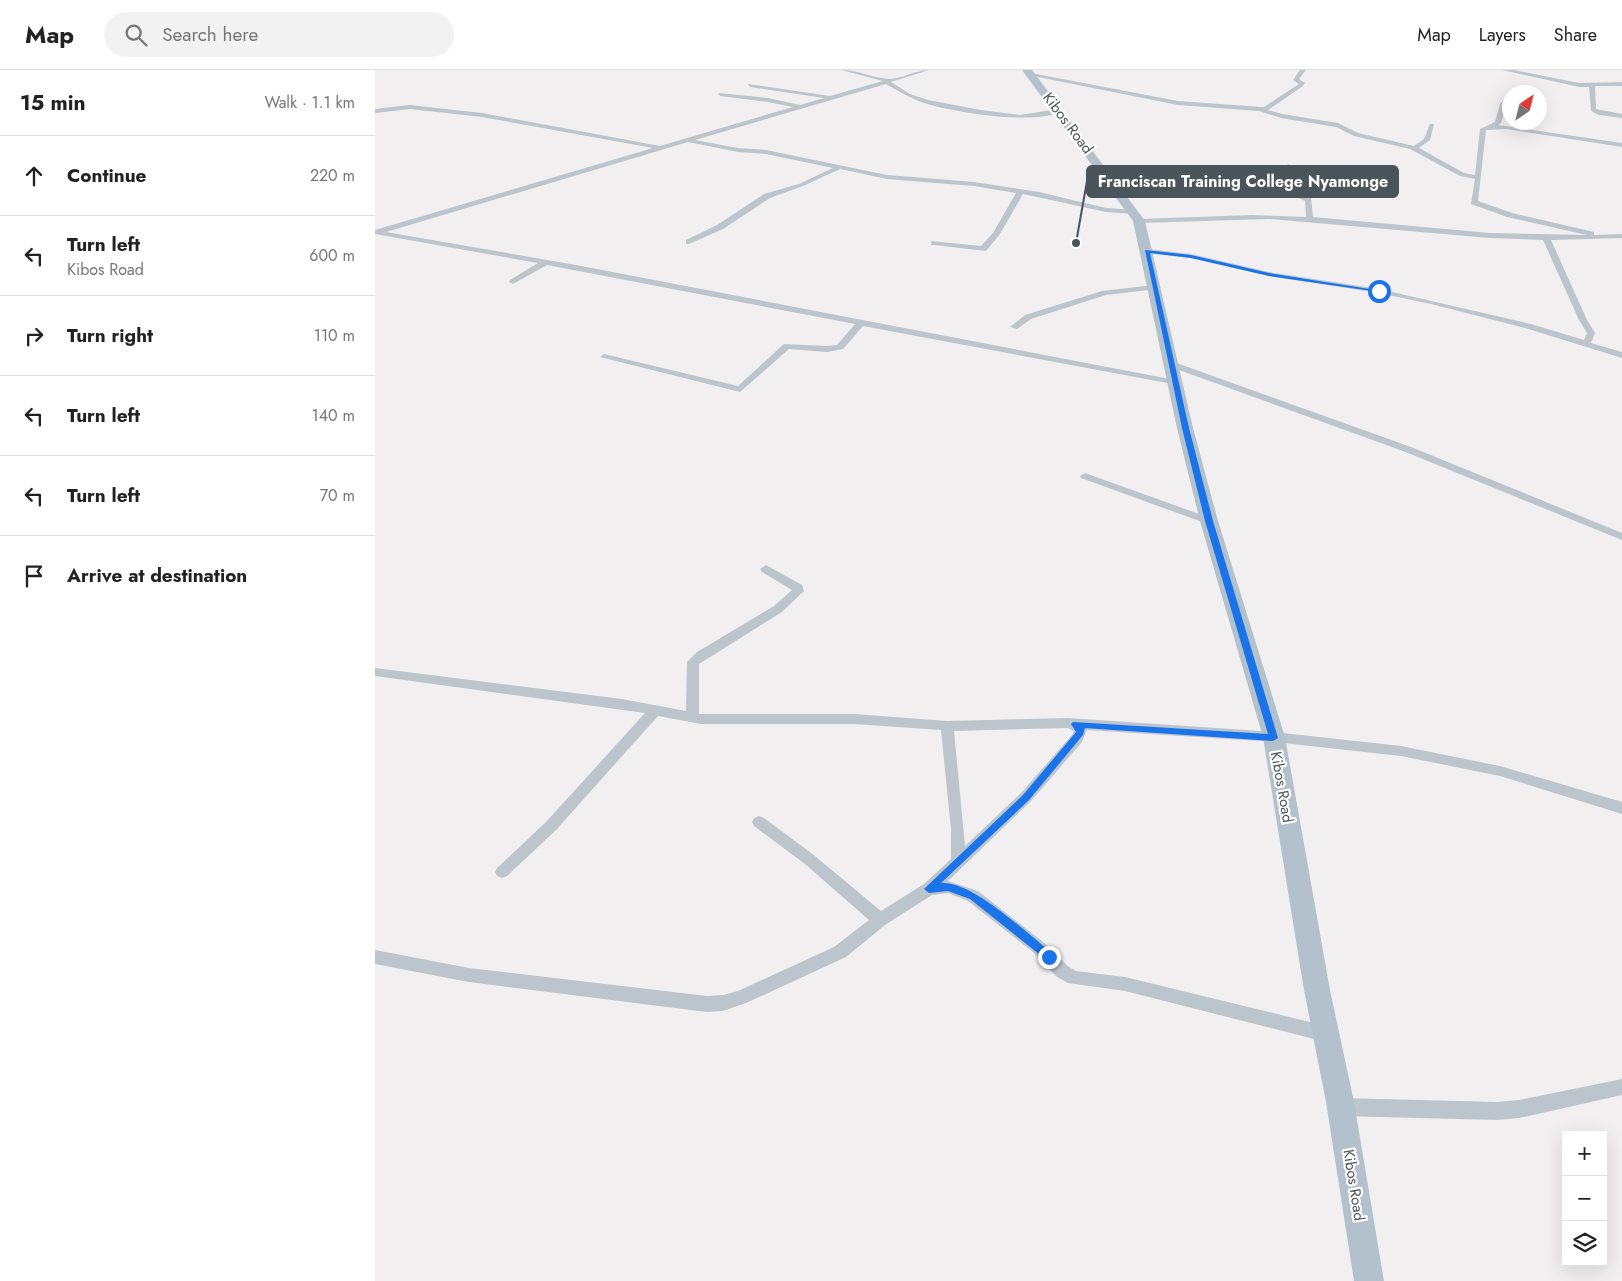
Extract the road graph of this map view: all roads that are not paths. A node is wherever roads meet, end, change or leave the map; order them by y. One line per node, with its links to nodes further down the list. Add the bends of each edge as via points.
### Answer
1 (844, 70): 9 (street)
2 (927, 70): 9 (street)
3 (1303, 70): 17 (street, via 1295,80 1301,85)
4 (1505, 70): 7 (street)
5 (1539, 70): 8 (street)
6 (1029, 73): 17 (street, via 1178,103); 20 (main road, Kibos Road)
7 (1521, 74): 8 (street); 10 (street)
8 (1535, 77): 13 (street)
9 (889, 81): 15 (street); 20 (street, via 927,102 981,112 1020,117)
10 (1515, 82)
11 (1622, 84): 13 (street)
12 (750, 85): 15 (street)
13 (1592, 85): 21 (street, via 1593,110 1599,114)
14 (720, 94): 16 (street)
15 (833, 98): 16 (street)
16 (799, 107): 24 (street)
17 (1260, 109): 27 (street, via 1281,116 1338,125 1356,135)
18 (1502, 110): 23 (street, via 1500,121)
19 (375, 111): 26 (street, via 410,107 482,115)
20 (1058, 111): 32 (main road, Kibos Road)
21 (1622, 116)
22 (1432, 125): 27 (street, via 1429,137 1423,145)
23 (1489, 127): 25 (street); 30 (street, via 1482,133)
24 (685, 140): 26 (street); 29 (street)
25 (1622, 145)
26 (659, 147): 35 (street)
27 (1415, 148): 30 (street, via 1462,175)
28 (1288, 166): 33 (street, via 1275,185 1308,200)
29 (840, 167): 31 (street, via 902,180 974,184); 40 (street, via 767,196 720,227)
30 (1477, 177): 34 (street, via 1473,202)
31 (1021, 192): 32 (street); 42 (street, via 983,250)
32 (1137, 217): 33 (street); 43 (main road, Kibos Road)
33 (1310, 220): 39 (street, via 1460,234)
34 (1543, 222): 37 (street); 39 (street)
35 (376, 232): 44 (street)
36 (1622, 236): 38 (street)
37 (1598, 237): 38 (street); 39 (street)
38 (1607, 237): 41 (street)
39 (1548, 238): 49 (street, via 1591,333)
40 (689, 242)
41 (1622, 242)
42 (934, 243)
43 (1147, 251): 46 (main road, Kibos Road); 49 (street, via 1191,256 1269,274 1379,291 1483,313)
44 (544, 263): 45 (street); 47 (street)
45 (513, 282)
46 (1154, 287): 48 (street, via 1105,293 1028,317); 52 (main road, Kibos Road)
47 (861, 323): 51 (street, via 840,347 787,346 740,389); 52 (street)
48 (1014, 327)
49 (1587, 343): 50 (street)
50 (1622, 355)
51 (604, 357)
52 (1173, 374): 54 (main road, Kibos Road); 55 (street, via 1407,449)
53 (1085, 476): 54 (street)
54 (1209, 521): 62 (main road, Kibos Road)
55 (1622, 537)
56 (766, 569): 59 (street, via 793,583 797,591 778,609 693,662)
57 (375, 672): 58 (street, via 622,704)
58 (654, 711): 59 (street); 66 (street, via 551,826)
59 (693, 716): 61 (street, via 854,719)
60 (1076, 724): 61 (street); 62 (street); 65 (street, via 1080,733 1032,790)
61 (947, 726): 65 (street, via 958,828)
62 (1273, 738): 63 (street, via 1401,750 1451,760 1500,771); 70 (main road, Kibos Road)
63 (1622, 808)
64 (759, 822): 68 (street)
65 (958, 862): 67 (street)
66 (503, 872)
67 (929, 889): 68 (street); 70 (street, via 948,887 973,896 1074,978 1125,984)
68 (880, 920): 69 (street, via 831,957 723,1003 707,1004 469,975)
69 (375, 958)
70 (1326, 1034): 72 (main road, Kibos Road)
71 (1622, 1087): 72 (street, via 1519,1109)
72 (1341, 1107): 73 (main road, Kibos Road)
73 (1369, 1281)

